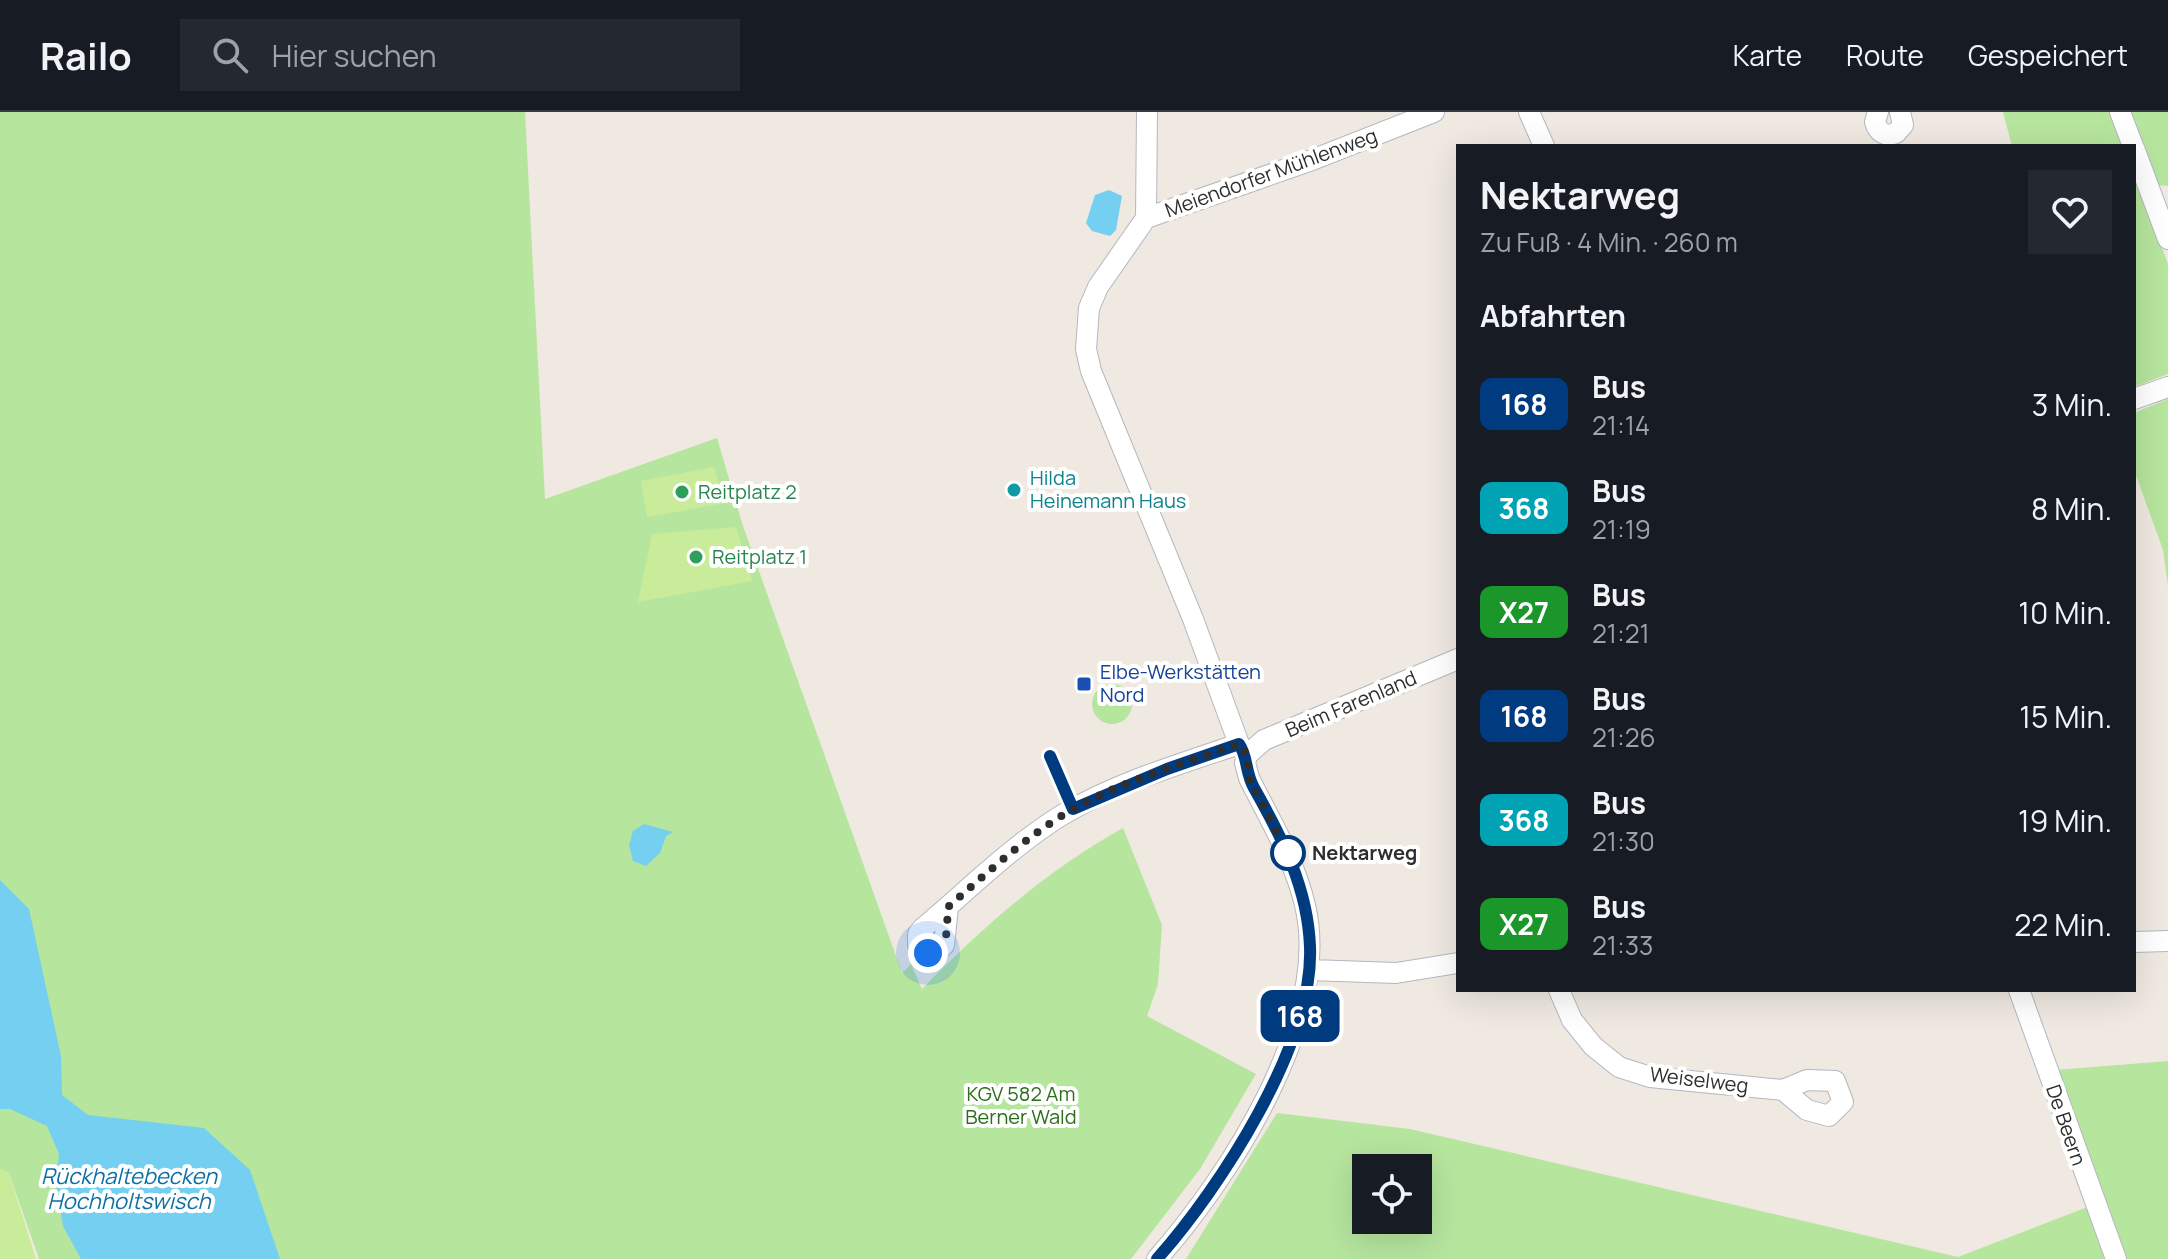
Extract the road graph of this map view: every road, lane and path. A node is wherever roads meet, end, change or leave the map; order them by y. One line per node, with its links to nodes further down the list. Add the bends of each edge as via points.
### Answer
1 (1147, 112): 13 (street)
2 (1434, 112): 13 (street, Meiendorfer Mühlenweg)
3 (1529, 112): 8 (street)
4 (1551, 112): 8 (street)
5 (1878, 112): 9 (street, via 1879,131)
6 (1900, 112): 9 (street)
7 (2120, 112): 10 (street)
8 (1540, 139)
9 (1899, 140)
10 (2133, 144)
11 (2136, 151): 12 (street)
12 (2160, 195): 14 (street)
13 (1146, 218): 18 (street, Meiendorfer Mühlenweg, via 1098,287 1089,308 1086,349)
14 (2168, 239)
15 (2168, 387): 16 (street)
16 (2136, 398)
17 (1456, 660): 18 (street, Beim Farenland)
18 (1243, 749): 19 (street, Beim Farenland, via 1167,769 1073,809 1033,835); 23 (street, Meiendorfer Mühlenweg, via 1249,778 1281,837 1302,894)
19 (948, 907)
20 (2168, 941): 21 (street)
21 (2136, 942)
22 (1456, 963): 23 (street, via 1396,973)
23 (1310, 970): 27 (street, Meiendorfer Mühlenweg, via 1296,1028 1265,1098 1226,1165)
24 (1560, 992): 26 (street, Weiselweg, via 1572,1020 1619,1067 1650,1077)
25 (2020, 992): 28 (street, De Beern)
26 (1783, 1090)
27 (1157, 1259)
28 (2116, 1259)

